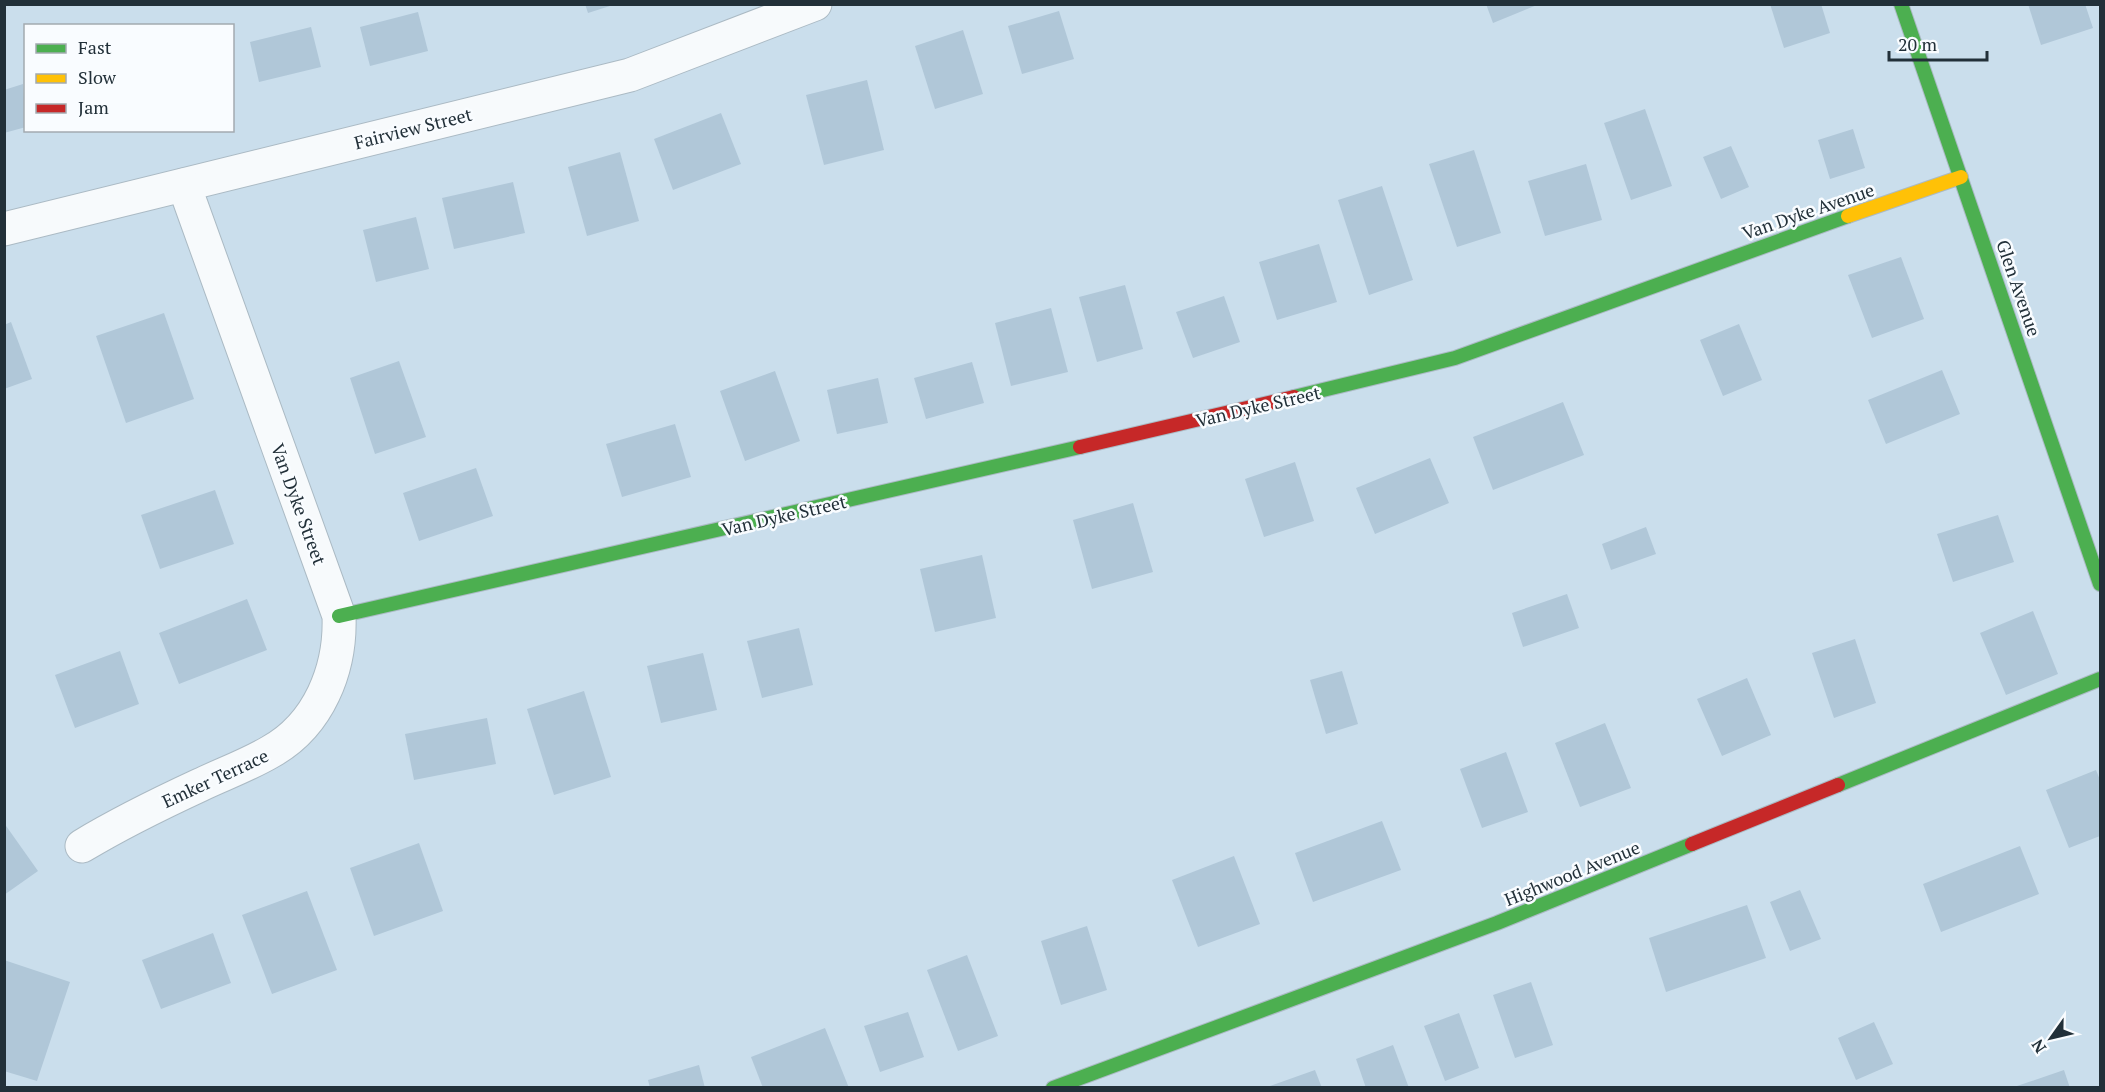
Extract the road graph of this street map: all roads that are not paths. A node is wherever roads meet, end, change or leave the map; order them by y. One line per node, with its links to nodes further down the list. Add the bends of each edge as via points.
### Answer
1 (815, 4): 4 (street, Fairview Street, via 630,75)
2 (1901, 4): 3 (street, Glen Avenue)
3 (1961, 177): 6 (street, Van Dyke Avenue); 7 (street, Glen Avenue)
4 (184, 184): 5 (street, Fairview Street); 8 (street, Van Dyke Street)
5 (4, 229)
6 (1667, 279): 8 (street, Van Dyke Street, via 1444,360 1256,407)
7 (2100, 584)
8 (339, 616): 10 (street, Emker Terrace, via 340,636 333,674 319,703 298,731 272,751 121,822)
9 (2100, 679): 11 (street, Highwood Avenue, via 1497,923)
10 (82, 846)
11 (1053, 1088)

